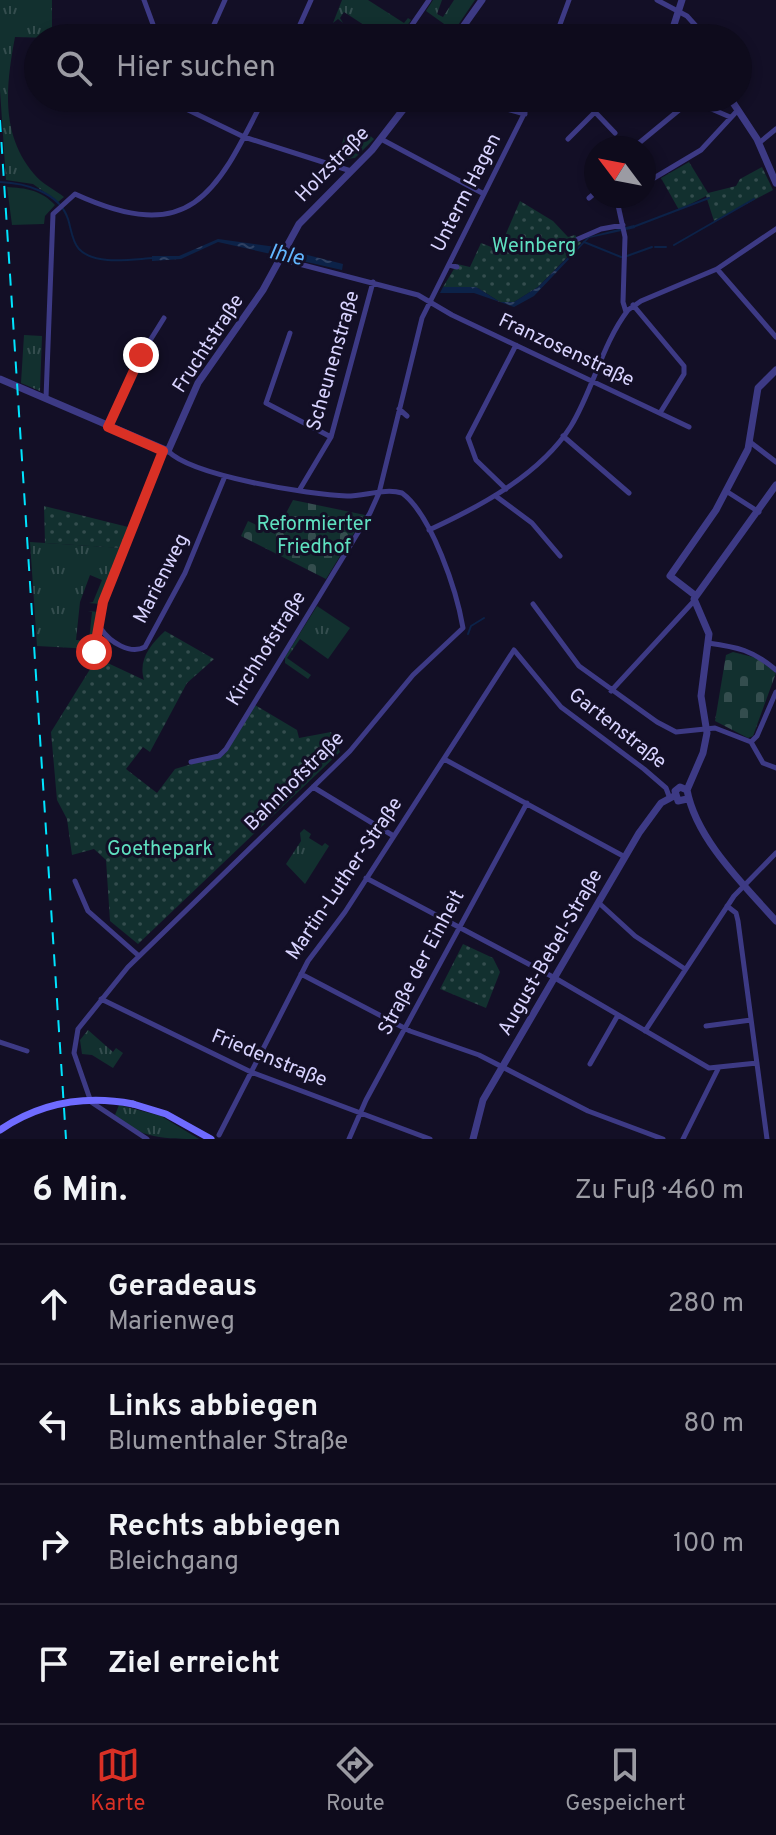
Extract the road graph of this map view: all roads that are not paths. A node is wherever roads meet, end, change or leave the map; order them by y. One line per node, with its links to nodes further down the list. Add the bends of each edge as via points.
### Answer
1 (144, 0): 10 (street)
2 (225, 0): 11 (street)
3 (311, 0): 12 (street)
4 (429, 0): 13 (street)
5 (482, 0): 14 (street)
6 (569, 0): 15 (street)
7 (657, 0): 9 (street)
8 (682, 0): 9 (street)
9 (678, 12): 16 (street); 17 (street)
10 (153, 24)
11 (214, 24)
12 (300, 24)
13 (413, 24)
14 (465, 24)
15 (560, 24)
16 (674, 24)
17 (692, 24)
18 (199, 112): 30 (street)
19 (257, 112): 30 (street)
20 (401, 112): 31 (street, Holzstraße)
21 (518, 112): 25 (street)
22 (595, 112): 28 (street); 32 (street)
23 (674, 112): 29 (street)
24 (727, 112): 26 (street)
25 (525, 114): 37 (street, Unterm Hagen)
26 (733, 114): 33 (street); 35 (street, via 701,150)
27 (776, 129): 33 (street)
28 (615, 133)
29 (647, 136)
30 (244, 137): 34 (street); 57 (street, via 210,191 174,212 132,215 75,194 56,210 50,225)
31 (381, 139): 34 (street, Holzstraße); 37 (street)
32 (568, 139)
33 (759, 143): 36 (street)
34 (351, 171): 42 (street, Holzstraße, via 302,221)
35 (656, 177)
36 (776, 183)
37 (484, 194): 43 (street, Unterm Hagen)
38 (620, 208): 39 (street)
39 (624, 227): 41 (street); 49 (street)
40 (776, 229): 45 (street)
41 (578, 239)
42 (280, 258): 46 (street, Franzosenstraße); 66 (street, Fruchtstraße, via 205,371)
43 (449, 265): 44 (street); 47 (street, Unterm Hagen)
44 (457, 267)
45 (717, 269): 48 (street); 52 (street)
46 (373, 282): 47 (street, Franzosenstraße); 64 (street, Scheunenstraße)
47 (430, 302): 53 (street, Franzosenstraße); 58 (street, Unterm Hagen)
48 (633, 305): 49 (street); 59 (street, via 684,366)
49 (626, 312): 56 (street)
50 (164, 318): 61 (street)
51 (290, 333): 64 (street, via 266,403)
52 (776, 337)
53 (516, 345): 56 (street, Franzosenstraße); 71 (street, via 468,438 474,456)
54 (776, 370): 65 (street, via 758,388)
55 (0, 379): 57 (street)
56 (592, 381): 59 (street, Franzosenstraße); 63 (street)
57 (46, 399): 61 (street)
58 (399, 409): 60 (street); 73 (street, Kirchhofstraße)
59 (660, 413): 62 (street, Franzosenstraße)
60 (407, 416)
61 (108, 427): 66 (street)
62 (689, 427)
63 (563, 436): 71 (street); 74 (street)
64 (331, 437): 70 (street, Scheunenstraße)
65 (750, 442): 67 (street); 72 (street)
66 (165, 451): 68 (street); 81 (street, Marienweg, via 103,602)
67 (776, 462)
68 (225, 476): 70 (street); 81 (street, Marienweg, via 185,573 145,647 132,650)
69 (776, 486): 76 (street)
70 (300, 489): 73 (street)
71 (506, 489): 75 (street)
72 (726, 491): 76 (street); 79 (street, via 670,576)
73 (379, 493): 77 (street, via 404,494); 91 (street, Kirchhofstraße, via 226,749 219,756)
74 (629, 493)
75 (497, 497): 77 (street); 78 (street, via 532,523)
76 (759, 512): 79 (street)
77 (429, 530): 93 (street, Bahnhofstraße, via 463,623 461,632 413,675)
78 (560, 556)
79 (695, 598): 82 (street, via 708,628); 86 (street)
80 (533, 604): 86 (street, via 572,658)
81 (101, 629): 84 (street, Marienweg)
82 (708, 643): 85 (street, via 748,649); 88 (street, via 701,696)
83 (514, 650): 90 (street, Martin-Luther-Straße); 95 (street, Gartenstraße, via 561,707)
84 (94, 655)
85 (776, 670)
86 (611, 691): 88 (street, via 674,732)
87 (776, 692): 89 (street)
88 (706, 729): 89 (street); 94 (street, August-Bebel-Straße, via 703,753)
89 (751, 742): 92 (street, via 763,763)
90 (444, 759): 96 (street); 97 (street, Martin-Luther-Straße)
91 (191, 762)
92 (776, 768)
93 (313, 787): 97 (street); 107 (street, Bahnhofstraße)
94 (684, 794): 95 (street, August-Bebel-Straße); 102 (street)
95 (672, 796): 99 (street, August-Bebel-Straße, via 650,816)
96 (527, 803): 99 (street); 106 (street, Straße der Einheit)
97 (393, 835): 100 (street, Martin-Luther-Straße)
98 (776, 853): 102 (street)
99 (625, 857): 103 (street, August-Bebel-Straße)
100 (366, 878): 106 (street); 109 (street, Martin-Luther-Straße)
101 (75, 881): 107 (street, via 89,912)
102 (744, 885): 104 (street); 105 (street)
103 (599, 903): 108 (street, via 632,935); 110 (street, August-Bebel-Straße)
104 (727, 906): 108 (street); 113 (street, via 737,916)
105 (776, 921)
106 (460, 928): 110 (street); 115 (street, Straße der Einheit)
107 (139, 956): 111 (street, Bahnhofstraße)
108 (685, 969): 116 (street)
109 (301, 974): 115 (street); 123 (street, Martin-Luther-Straße)
110 (555, 978): 112 (street); 121 (street, August-Bebel-Straße)
111 (101, 999): 123 (street, Friedenstraße); 128 (street, Bahnhofstraße, via 80,1026 73,1046 86,1094 98,1110)
112 (618, 1015): 116 (street); 120 (street)
113 (751, 1020): 114 (street); 119 (street)
114 (706, 1026)
115 (405, 1028): 121 (street); 124 (street, Straße der Einheit)
116 (645, 1031): 122 (street)
117 (0, 1042): 118 (street)
118 (27, 1051)
119 (757, 1063): 122 (street); 135 (street)
120 (590, 1064)
121 (502, 1068): 132 (street, August-Bebel-Straße, via 482,1103); 133 (street, via 588,1111)
122 (718, 1069): 134 (street)
123 (251, 1072): 124 (street, Friedenstraße); 127 (street, Martin-Luther-Straße)
124 (360, 1113): 130 (street, Straße der Einheit); 131 (street, Friedenstraße)
125 (0, 1130): 126 (main road, bridge, via 59,1104 94,1100 133,1104)
126 (195, 1130): 127 (main road); 129 (street)
127 (215, 1137)
128 (147, 1139)
129 (202, 1139)
130 (349, 1139)
131 (430, 1139)
132 (473, 1139)
133 (663, 1139)
134 (683, 1139)
135 (767, 1139)

